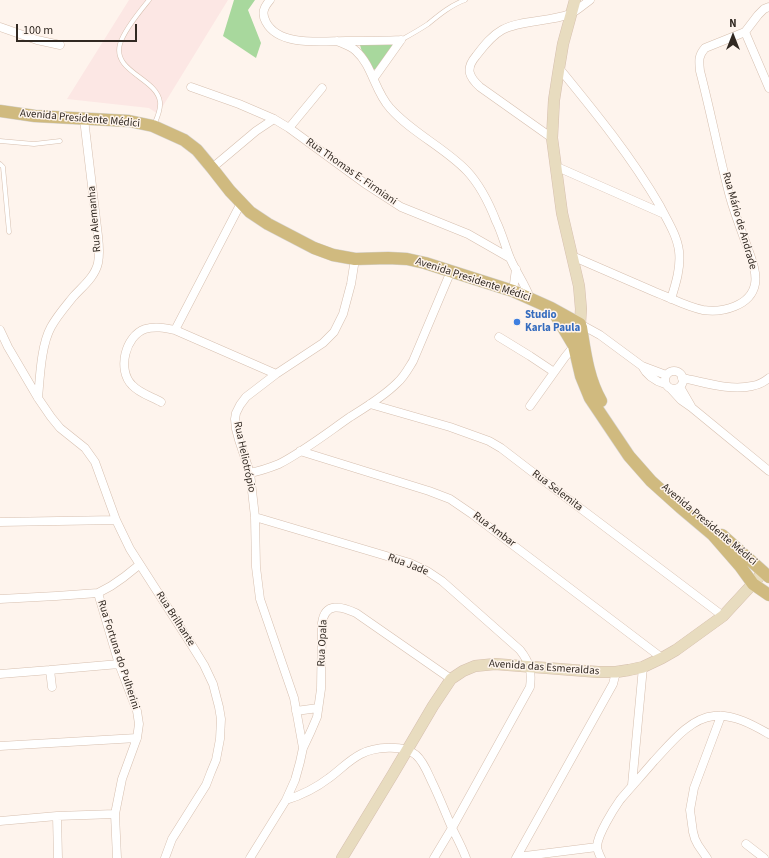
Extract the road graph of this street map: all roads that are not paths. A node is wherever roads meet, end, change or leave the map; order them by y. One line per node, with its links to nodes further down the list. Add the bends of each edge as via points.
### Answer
1 (149, 0): 22 (lane, via 125,33 119,51 123,62 150,86 159,98 159,112)
2 (270, 0): 11 (street, via 265,6 263,17 281,36 305,41)
3 (464, 0): 10 (lane)
4 (575, 0): 7 (main road)
5 (590, 0): 7 (street)
6 (769, 7): 9 (street, via 758,15)
7 (572, 14): 13 (main road); 24 (street, via 515,25 500,31 473,59 469,70 471,77 480,87)
8 (0, 27): 12 (street)
9 (745, 32): 14 (street); 40 (street, Rua Mário de Andrade, via 705,48 699,60 731,199 752,262 755,285 746,300 738,306 717,311 692,307)
10 (401, 40): 11 (street); 15 (street)
11 (337, 41): 15 (street, via 356,51)
12 (60, 45)
13 (559, 68): 24 (main road); 31 (street, via 623,149)
14 (766, 71): 18 (street)
15 (374, 78): 34 (street, via 381,96 389,107 405,123 447,154 476,183 496,221)
16 (191, 87): 21 (street, Rua Thomas E. Firmiani)
17 (322, 88): 23 (street)
18 (769, 88)
19 (0, 111): 20 (main road, Avenida Presidente Médici, via 35,116)
20 (84, 118): 22 (main road, Avenida Presidente Médici, via 128,121); 55 (street, Rua Alemanha, via 100,248 98,263 93,275 50,328 45,342)
21 (274, 119): 23 (street, Rua Thomas E. Firmiani); 29 (street)
22 (153, 126): 29 (main road, Avenida Presidente Médici, via 184,140 197,150)
23 (289, 128): 34 (street, Rua Thomas E. Firmiani, via 401,207 468,234)
24 (552, 138): 28 (main road)
25 (0, 141): 26 (lane, via 34,144)
26 (60, 141)
27 (0, 164): 32 (lane, via 3,167)
28 (556, 166): 31 (street); 33 (main road, via 562,213)
29 (212, 168): 30 (main road, Avenida Presidente Médici)
30 (241, 204): 35 (main road, Avenida Presidente Médici, via 268,224 314,248 332,255); 44 (street)
31 (664, 214): 40 (street, via 676,238 679,251)
32 (9, 232)
33 (572, 256): 40 (street, Rua Mário de Andrade); 42 (main road, via 581,298)
34 (510, 258): 36 (street)
35 (355, 259): 37 (main road, Avenida Presidente Médici, via 407,259); 49 (street, Rua Heliotrópio, via 343,314 334,332 323,343)
36 (516, 269): 38 (street); 39 (street)
37 (451, 271): 38 (main road, Avenida Presidente Médici); 57 (street, via 413,361 398,383)
38 (513, 292): 39 (main road, Avenida Presidente Médici)
39 (530, 298): 41 (main road, Avenida Presidente Médici)
40 (672, 299)
41 (551, 308): 42 (main road, Avenida Presidente Médici); 46 (main road)
42 (580, 324): 46 (main road, Avenida Presidente Médici); 47 (street, via 600,335); 67 (main road, Avenida Presidente Médici, via 589,370 598,395 621,434 655,479 669,493)
43 (0, 330): 55 (street, Rua Brilhante)
44 (175, 330): 49 (street); 56 (street, via 163,327 144,329 136,334 125,353 124,366 131,384)
45 (499, 337): 48 (street)
46 (574, 346): 48 (street); 69 (main road, Avenida Presidente Médici, via 581,376 590,398 629,456 664,494 713,535)
47 (642, 366): 50 (street); 53 (street, via 653,379)
48 (554, 372): 58 (street)
49 (276, 374): 62 (street, Rua Heliotrópio, via 246,397 236,413 236,429)
50 (666, 375): 51 (street, via 674,371 680,373); 53 (street, via 664,381)
51 (682, 378): 52 (street, via 720,386 741,387); 54 (street)
52 (768, 380)
53 (668, 387): 54 (street, via 674,390); 59 (street)
54 (680, 387): 59 (street)
55 (38, 398): 64 (street, Rua Brilhante, via 60,428 91,455 99,470)
56 (161, 402)
57 (370, 404): 60 (street); 74 (street, Rua Selemita, via 476,436 501,448)
58 (530, 406)
59 (691, 407): 61 (street)
60 (300, 451): 62 (street, via 279,464); 75 (street, Rua Ambar, via 450,499)
61 (769, 471)
62 (250, 473): 63 (street, Rua Heliotrópio)
63 (255, 518): 77 (street, Rua Jade, via 427,570 520,650); 85 (street, Rua Heliotrópio, via 260,599 294,698)
64 (116, 520): 65 (street); 66 (street, Rua Brilhante)
65 (0, 522)
66 (139, 565): 71 (street, via 118,582); 103 (street, Rua Brilhante, via 204,666 219,707 218,750 211,772 206,785 172,839)
67 (758, 567): 68 (main road, Avenida Presidente Médici); 69 (main road, Avenida das Esmeraldas, via 760,574)
68 (769, 577)
69 (753, 584): 70 (main road); 72 (main road, Avenida Presidente Médici); 74 (main road, Avenida das Esmeraldas)
70 (769, 590)
71 (98, 593): 73 (street); 76 (street, Rua Fortuna do Pulherini)
72 (769, 595)
73 (0, 599)
74 (723, 616): 75 (main road, Avenida das Esmeraldas)
75 (662, 658): 78 (main road, Avenida das Esmeraldas)
76 (119, 664): 79 (street); 88 (street, Rua Fortuna do Pulherini, via 138,716)
77 (530, 666): 80 (main road, Avenida das Esmeraldas); 82 (main road, Avenida das Esmeraldas, via 484,664 463,671); 97 (street, via 530,687)
78 (643, 666): 80 (main road, Avenida das Esmeraldas); 92 (street)
79 (50, 670): 81 (street); 83 (street)
80 (616, 672): 100 (street, via 613,684)
81 (0, 674)
82 (451, 679): 84 (street, Rua Opala, via 363,617 347,609 334,608 325,613 322,623 321,689); 91 (main road, Avenida das Esmeraldas)
83 (52, 687)
84 (318, 708): 85 (street); 90 (street, Rua Opala)
85 (296, 711): 90 (street, Rua Heliotrópio)
86 (721, 716): 87 (street, via 746,722); 92 (street, via 700,719 687,728); 109 (street, via 694,788 690,810 695,839)
87 (769, 734)
88 (137, 738): 89 (street); 94 (street, Rua Fortuna do Pulherini, via 122,779)
89 (0, 746)
90 (303, 748): 93 (street, via 295,780)
91 (408, 750): 93 (street, via 378,748 361,753 317,786 300,796); 97 (street, via 415,754 427,770); 105 (main road, Avenida das Esmeraldas)
92 (632, 785): 99 (street, via 613,810)
93 (286, 800): 104 (street)
94 (115, 814): 95 (street); 102 (street, Rua Fortuna do Pulherini)
95 (58, 816): 96 (street); 101 (street)
96 (0, 821)
97 (452, 828): 106 (street); 107 (street)
98 (746, 844): 110 (street)
99 (597, 847): 100 (street); 108 (street)
100 (517, 857)
101 (58, 858)
102 (117, 858)
103 (165, 858)
104 (250, 858)
105 (342, 858)
106 (434, 858)
107 (466, 858)
108 (601, 858)
109 (707, 858)
110 (764, 858)

